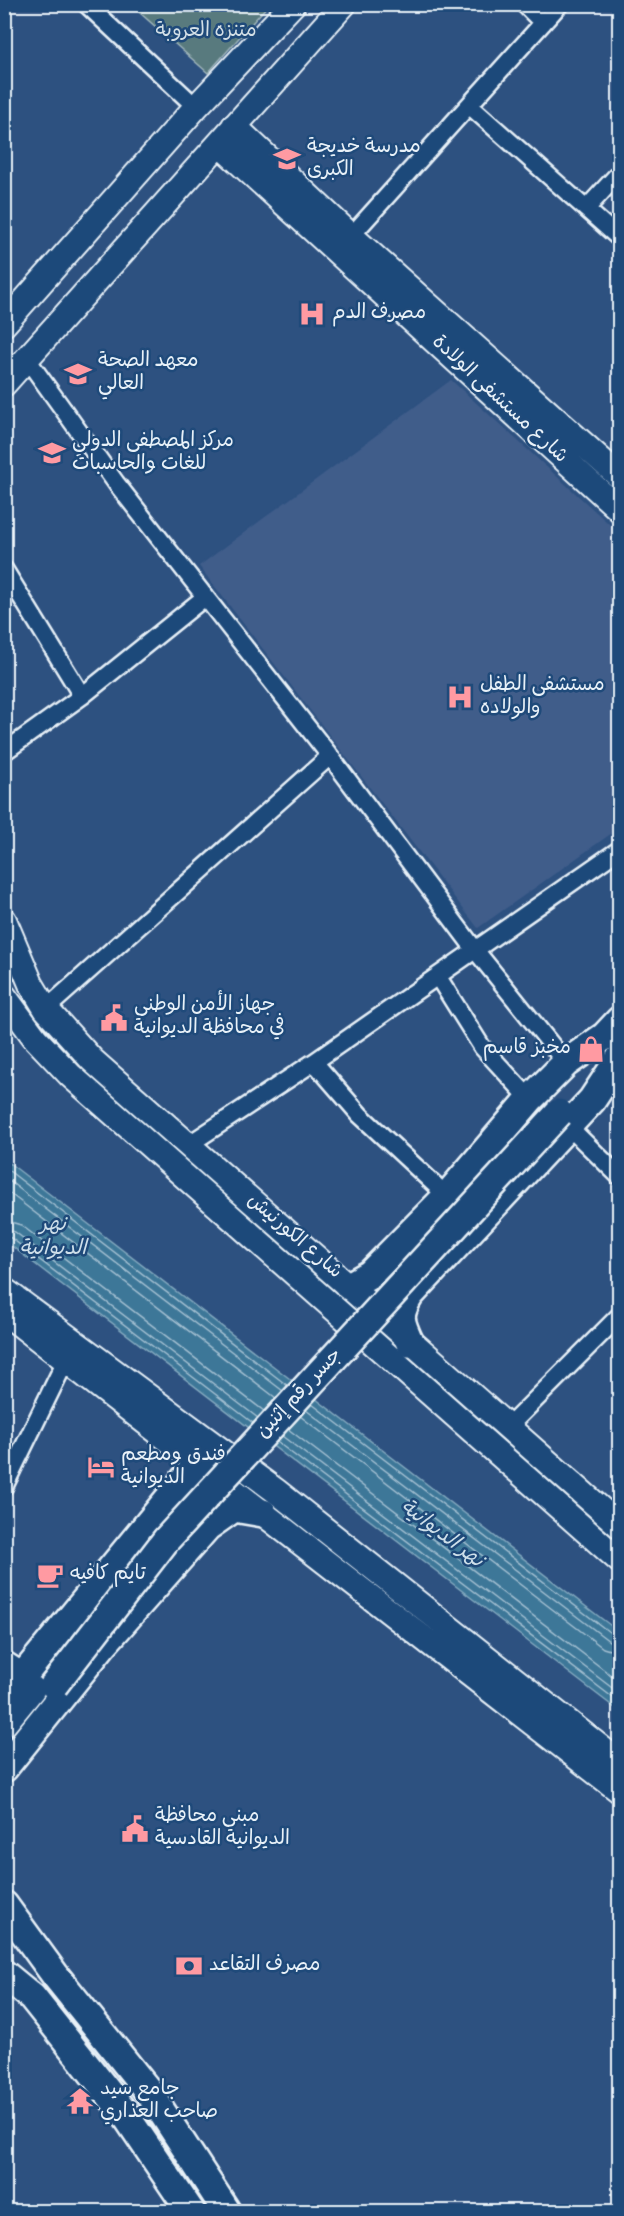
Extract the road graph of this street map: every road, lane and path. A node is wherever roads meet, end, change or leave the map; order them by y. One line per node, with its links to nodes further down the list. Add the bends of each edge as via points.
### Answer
1 (86, 4): 8 (street)
2 (293, 4): 8 (main road)
3 (344, 4): 9 (main road)
4 (524, 4): 6 (street)
5 (560, 4): 6 (street)
6 (543, 23): 7 (street)
7 (470, 106): 11 (street); 12 (street)
8 (196, 107): 14 (main road)
9 (226, 135): 12 (main road, شارع مستشفى الولادة); 15 (main road); 20 (main road, شارع مستشفى الولادة)
10 (620, 172): 11 (street)
11 (586, 209): 13 (street)
12 (351, 236): 19 (main road, شارع مستشفى الولادة)
13 (620, 239)
14 (38, 285): 15 (main road); 16 (main road)
15 (70, 311): 17 (main road)
16 (4, 324)
17 (27, 358): 18 (main road); 24 (street, via 116,483)
18 (4, 384)
19 (541, 406): 20 (main road); 21 (main road, شارع مستشفى الولادة)
20 (523, 423): 22 (main road, شارع مستشفى الولادة)
21 (620, 477)
22 (620, 510)
23 (4, 569): 25 (street)
24 (205, 597): 25 (street); 27 (street)
25 (82, 696): 26 (street)
26 (4, 752)
27 (330, 756): 30 (street); 34 (street)
28 (620, 849): 30 (street)
29 (4, 920): 32 (main road, شارع الكورنيش)
30 (476, 951): 31 (street); 38 (street)
31 (438, 977): 37 (street); 40 (street, via 482,1047)
32 (31, 984): 33 (main road); 34 (main road, شارع الكورنيش)
33 (4, 995): 39 (main road, شارع الكورنيش, via 35,1038)
34 (46, 1009): 36 (main road, شارع الكورنيش)
35 (616, 1043): 38 (main road); 40 (main road)
36 (92, 1060): 39 (main road); 41 (main road, شارع الكورنيش)
37 (315, 1062): 41 (street); 43 (street, via 360,1115)
38 (566, 1063): 40 (main road)
39 (70, 1075): 55 (main road, شارع الكورنيش)
40 (549, 1112): 42 (street); 43 (main road); 48 (main road, via 410,1295 400,1314); 56 (main road, جسر رقم إثنين, via 222,1458)
41 (188, 1145): 44 (main road, شارع الكورنيش)
42 (620, 1177)
43 (447, 1196): 44 (main road, via 370,1274)
44 (350, 1286): 48 (main road, شارع الكورنيش)
45 (4, 1290): 51 (main road)
46 (4, 1312): 49 (main road)
47 (620, 1315): 50 (street)
48 (410, 1342): 50 (main road, شارع الكورنيش)
49 (66, 1360): 51 (main road); 52 (street)
50 (508, 1426): 54 (main road, شارع الكورنيش)
51 (206, 1454): 53 (main road); 56 (main road)
52 (4, 1487)
53 (269, 1502): 60 (main road); 61 (main road, via 234,1508 207,1527 102,1646); 62 (main road)
54 (619, 1524)
55 (620, 1560)
56 (31, 1673): 57 (main road); 58 (main road); 59 (main road, via 20,1728)
57 (4, 1699)
58 (4, 1722)
59 (4, 1756)
60 (620, 1763)
61 (4, 1768)
62 (620, 1791)
63 (4, 1905): 66 (main road, via 149,2092)
64 (4, 1974): 65 (main road, via 32,1997 122,2110)
65 (191, 2211)
66 (227, 2211)

